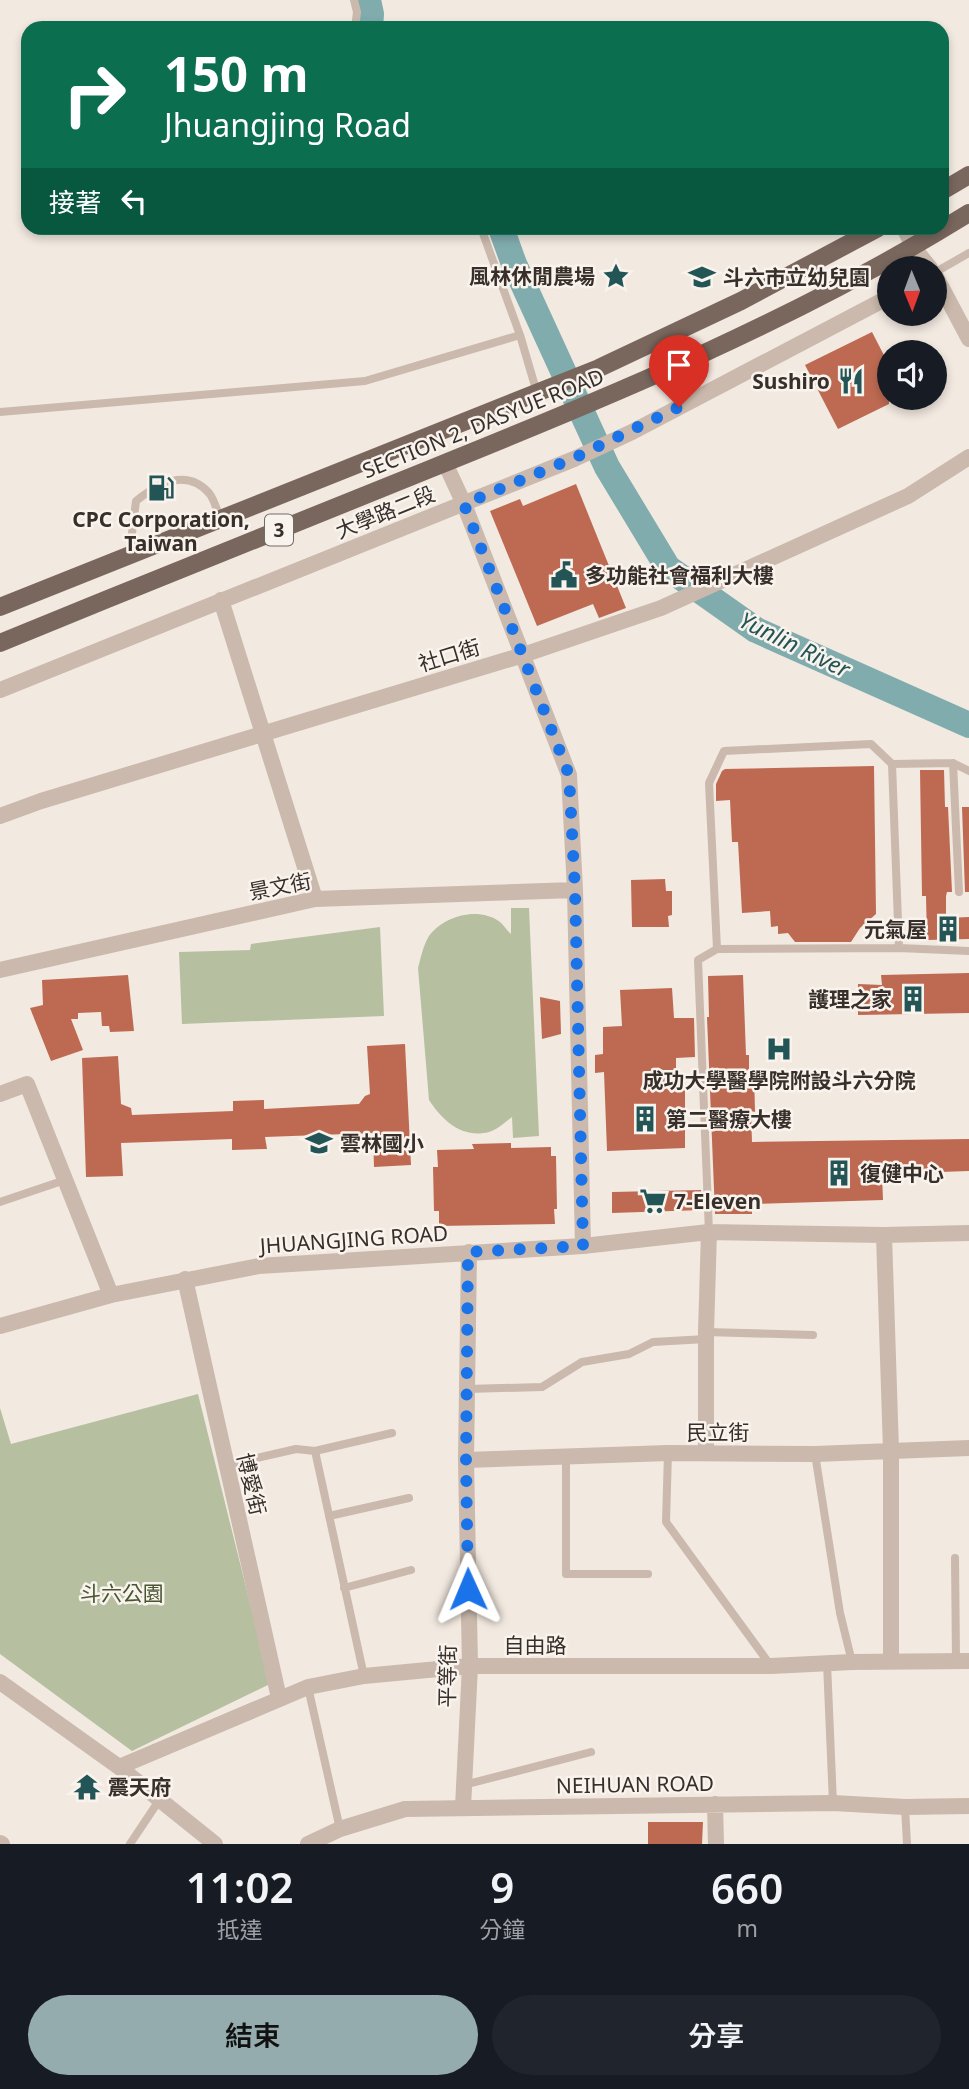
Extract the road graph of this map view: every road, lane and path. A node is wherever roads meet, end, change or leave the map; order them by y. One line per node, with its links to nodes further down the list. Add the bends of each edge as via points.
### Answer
1 (354, 0): 2 (lane)
2 (356, 21)
3 (969, 175): 4 (main road)
4 (949, 187)
5 (969, 213): 6 (main road, SECTION 2, DASYUE ROAD / 3)
6 (949, 225)
7 (484, 235): 17 (lane)
8 (865, 235): 19 (main road, SECTION 2, DASYUE ROAD / 3, via 741,301)
9 (908, 235): 11 (street)
10 (933, 235): 11 (main road, SECTION 2, DASYUE ROAD / 3)
11 (914, 247): 13 (street); 22 (main road, SECTION 2, DASYUE ROAD / 3, via 614,395)
12 (969, 253): 14 (lane)
13 (921, 256)
14 (947, 266)
15 (947, 298): 18 (street)
16 (877, 303): 24 (street, 大學路二段, via 632,432)
17 (520, 335): 19 (lane); 20 (lane, via 365,381)
18 (969, 339)
19 (542, 391): 23 (main road, SECTION 2, DASYUE ROAD / 3)
20 (0, 412)
21 (969, 457): 31 (street, 社口街, via 908,496 732,578 661,608)
22 (445, 463): 24 (street); 26 (main road, SECTION 2, DASYUE ROAD / 3)
23 (261, 501): 25 (main road, SECTION 2, DASYUE ROAD / 3); 26 (main road)
24 (464, 504): 28 (street, 大學路二段); 31 (street)
25 (220, 518): 27 (main road, SECTION 2, DASYUE ROAD / 3); 27 (lane, via 209,493 191,480 163,482 136,501)
26 (272, 533): 30 (main road, SECTION 2, DASYUE ROAD / 3)
27 (134, 552): 29 (main road, SECTION 2, DASYUE ROAD / 3)
28 (221, 600): 32 (street, 大學路二段); 33 (street)
29 (0, 607)
30 (0, 643)
31 (523, 655): 33 (street, 社口街); 38 (street, via 569,775)
32 (0, 690)
33 (264, 733): 37 (street, 社口街); 40 (street)
34 (891, 764): 35 (lane); 41 (lane); 42 (lane, via 871,744 724,751 709,783)
35 (953, 764): 36 (lane); 39 (lane)
36 (969, 771)
37 (0, 816)
38 (575, 890): 40 (street, 景文街); 51 (street)
39 (958, 892)
40 (315, 899): 44 (street, 景文街)
41 (899, 948): 42 (lane); 43 (lane)
42 (717, 949): 48 (lane, via 698,960)
43 (969, 951)
44 (0, 970)
45 (0, 1094): 46 (street, via 27,1084)
46 (65, 1180): 47 (lane); 54 (street)
47 (0, 1202)
48 (709, 1232): 50 (street, JHUANGJING ROAD); 51 (street, JHUANGJING ROAD); 57 (street)
49 (969, 1234): 50 (street, JHUANGJING ROAD)
50 (884, 1236): 61 (street)
51 (583, 1246): 52 (street, JHUANGJING ROAD)
52 (468, 1252): 53 (street, JHUANGJING ROAD, via 259,1266); 58 (street, 平等街)
53 (185, 1279): 54 (street, JHUANGJING ROAD); 68 (street, 博愛街)
54 (111, 1295): 55 (street, JHUANGJING ROAD)
55 (0, 1326)
56 (813, 1335): 57 (lane)
57 (706, 1336): 58 (lane, via 653,1342 628,1353 582,1362 541,1387); 64 (street)
58 (467, 1389): 67 (street, 平等街)
59 (392, 1433): 62 (lane)
60 (969, 1448): 61 (street, 民立街)
61 (891, 1450): 65 (street, 民立街); 75 (street)
62 (315, 1451): 68 (lane, via 296,1449); 70 (lane)
63 (668, 1452): 64 (street, 民立街); 66 (street, 民立街); 80 (lane, via 666,1522)
64 (706, 1452): 65 (street, 民立街)
65 (815, 1454): 77 (lane)
66 (566, 1457): 67 (street, 民立街); 73 (lane, via 566,1574)
67 (466, 1460): 79 (street, 平等街)
68 (226, 1465): 84 (street, 博愛街)
69 (409, 1498): 70 (lane)
70 (329, 1517): 74 (lane)
71 (956, 1558): 76 (lane)
72 (411, 1570): 74 (lane)
73 (648, 1574)
74 (344, 1588): 81 (lane)
75 (891, 1661): 76 (street, 自由路); 77 (street, 自由路)
76 (963, 1661)
77 (852, 1662): 78 (street, 自由路)
78 (827, 1663): 80 (street, 自由路); 91 (lane)
79 (470, 1666): 80 (street, 自由路); 81 (street, 自由路); 88 (street, 平等街)
80 (771, 1666)
81 (363, 1676): 83 (street, 自由路)
82 (5, 1686): 85 (street); 87 (street)
83 (308, 1687): 84 (street, 自由路); 95 (lane)
84 (279, 1698): 87 (street, 自由路)
85 (0, 1704)
86 (591, 1752): 88 (lane)
87 (119, 1768): 89 (street)
88 (464, 1785): 93 (street, 平等街)
89 (160, 1800): 96 (lane); 97 (street)
90 (715, 1804): 91 (street, NEIHUAN ROAD); 93 (street, NEIHUAN ROAD); 99 (street)
91 (834, 1804): 94 (street, NEIHUAN ROAD)
92 (969, 1806): 94 (street, NEIHUAN ROAD)
93 (463, 1807): 95 (street, NEIHUAN ROAD, via 405,1809)
94 (905, 1807): 100 (lane)
95 (340, 1829): 98 (street, NEIHUAN ROAD)
96 (130, 1844)
97 (215, 1844)
98 (309, 1844)
99 (716, 1844)
100 (906, 1844)

